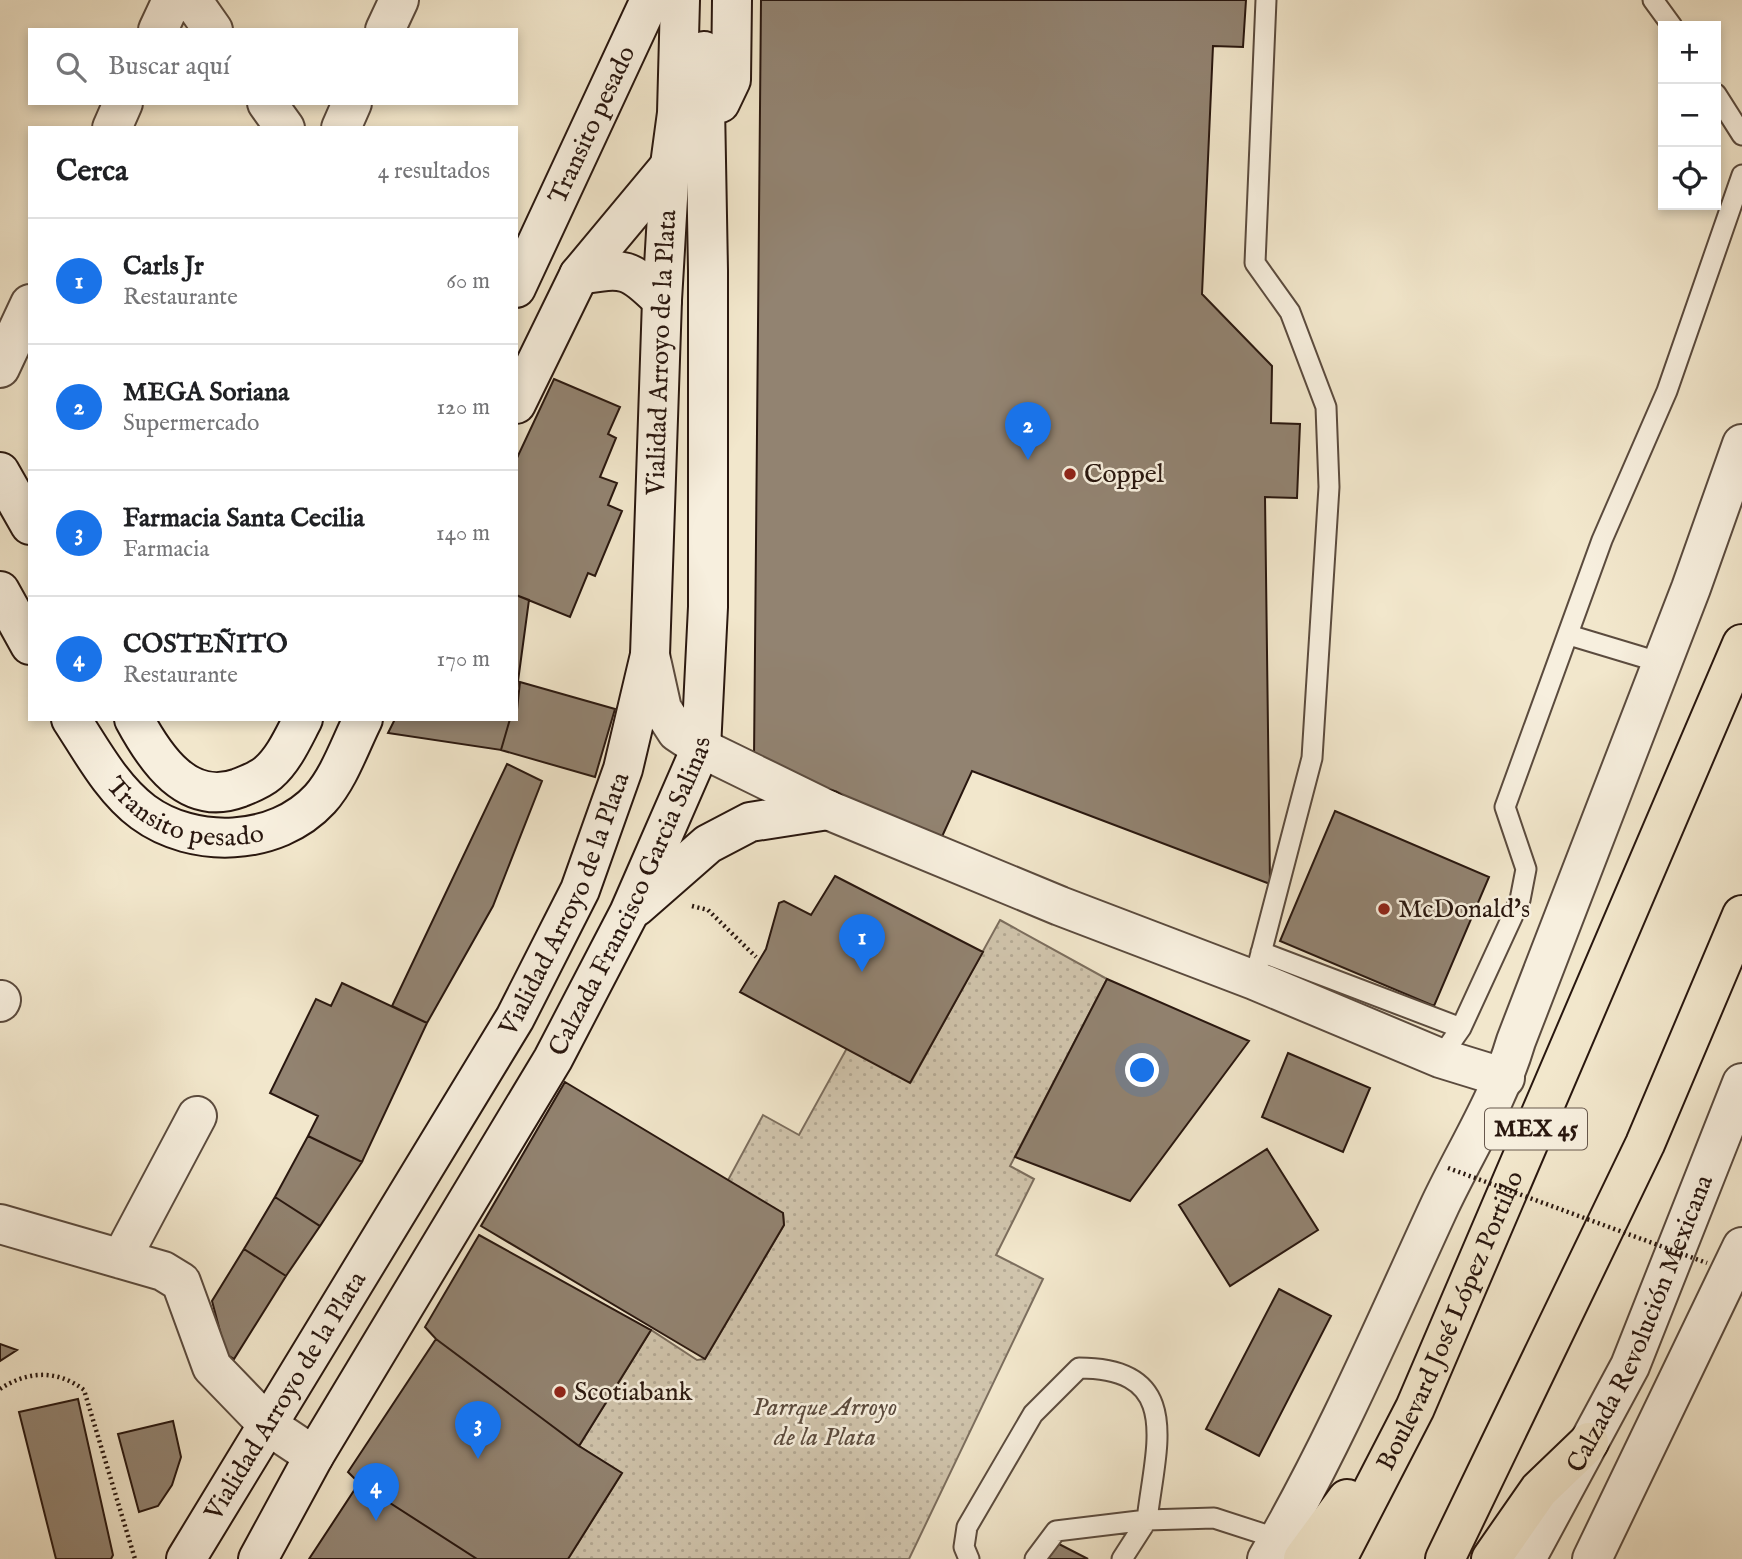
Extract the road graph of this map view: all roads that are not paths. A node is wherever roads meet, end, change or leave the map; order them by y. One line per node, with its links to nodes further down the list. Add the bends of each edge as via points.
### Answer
1 (172, 0): 12 (main road)
2 (192, 0): 13 (main road)
3 (399, 0): 14 (main road)
4 (650, 0): 27 (main road, Transito pesado)
5 (657, 0): 24 (main road, Vialidad Arroyo de la Plata, via 659,97)
6 (680, 0): 19 (main road)
7 (703, 0): 19 (main road, Vialidad Arroyo de la Plata)
8 (732, 0): 19 (main road)
9 (1266, 0): 50 (lane, via 1255,263 1290,312 1326,407 1329,487 1312,758)
10 (1653, 0): 11 (lane)
11 (1668, 21)
12 (159, 28)
13 (212, 28)
14 (386, 28)
15 (1721, 102): 23 (lane)
16 (122, 105): 20 (main road)
17 (268, 105): 21 (main road)
18 (351, 105): 22 (main road)
19 (704, 106): 24 (main road); 26 (main road, Vialidad Arroyo de la Plata)
20 (113, 126)
21 (284, 126)
22 (342, 126)
23 (1742, 135)
24 (670, 163): 28 (main road); 29 (main road, Vialidad Arroyo de la Plata)
25 (1742, 175): 37 (lane, via 1667,391 1602,540)
26 (708, 270): 46 (main road, Calzada Francisco Garcia Salinas, via 708,607)
27 (519, 274)
28 (579, 275): 29 (main road, via 612,270 633,273); 32 (main road)
29 (663, 300): 40 (main road, Vialidad Arroyo de la Plata)
30 (28, 308): 31 (main road)
31 (0, 368)
32 (518, 400)
33 (1742, 444): 41 (main road)
34 (0, 472): 35 (main road)
35 (28, 521)
36 (0, 591): 38 (main road)
37 (1569, 635): 41 (lane); 51 (lane, via 1505,807 1525,869 1520,900)
38 (28, 641)
39 (1742, 644): 58 (main road, Boulevard José López Portillo / MEX 45)
40 (650, 655): 46 (main road, via 662,709 677,732); 59 (main road, Vialidad Arroyo de la Plata, via 623,769 580,890 515,1018)
41 (1662, 663): 52 (main road)
42 (72, 721): 45 (main road, Transito pesado, via 106,773 142,811 173,828 232,838 266,832 320,799)
43 (135, 721): 44 (main road, Transito pesado, via 150,748 180,781 209,792 228,792 267,774)
44 (302, 721)
45 (362, 721)
46 (701, 748): 47 (main road); 48 (main road, Calzada Francisco Garcia Salinas)
47 (828, 810): 48 (main road, via 750,822 708,844); 50 (main road, via 1060,906)
48 (629, 913): 61 (main road, Calzada Francisco Garcia Salinas, via 553,1059)
49 (1742, 915): 70 (main road, via 1645,1144)
50 (1258, 966): 51 (main road)
51 (1451, 1043): 52 (main road)
52 (1505, 1078): 63 (main road, via 1453,1177)
53 (1742, 1083): 60 (main road, Calzada Revolución Mexicana, via 1630,1366)
54 (197, 1116): 57 (main road)
55 (0, 1224): 57 (main road)
56 (1742, 1247): 73 (main road)
57 (121, 1259): 59 (main road, via 163,1271 181,1282 212,1367)
58 (1415, 1408): 63 (main road); 69 (main road, Boulevard José López Portillo / MEX 45)
59 (269, 1426): 61 (main road); 65 (main road, Vialidad Arroyo de la Plata)
60 (1589, 1441): 71 (main road, via 1539,1490); 72 (main road, Calzada Revolución Mexicana)
61 (314, 1456): 64 (main road, Calzada Francisco Garcia Salinas)
62 (1147, 1520): 63 (lane, via 1214,1518); 66 (lane, via 1158,1415 1147,1389 1108,1368 1079,1368 1033,1413 967,1527 964,1547); 67 (lane, via 1056,1531); 68 (lane)
63 (1283, 1553)
64 (265, 1556)
65 (186, 1559)
66 (969, 1559)
67 (1035, 1559)
68 (1122, 1559)
69 (1337, 1559)
70 (1445, 1559)
71 (1491, 1559)
72 (1526, 1559)
73 (1592, 1559)

